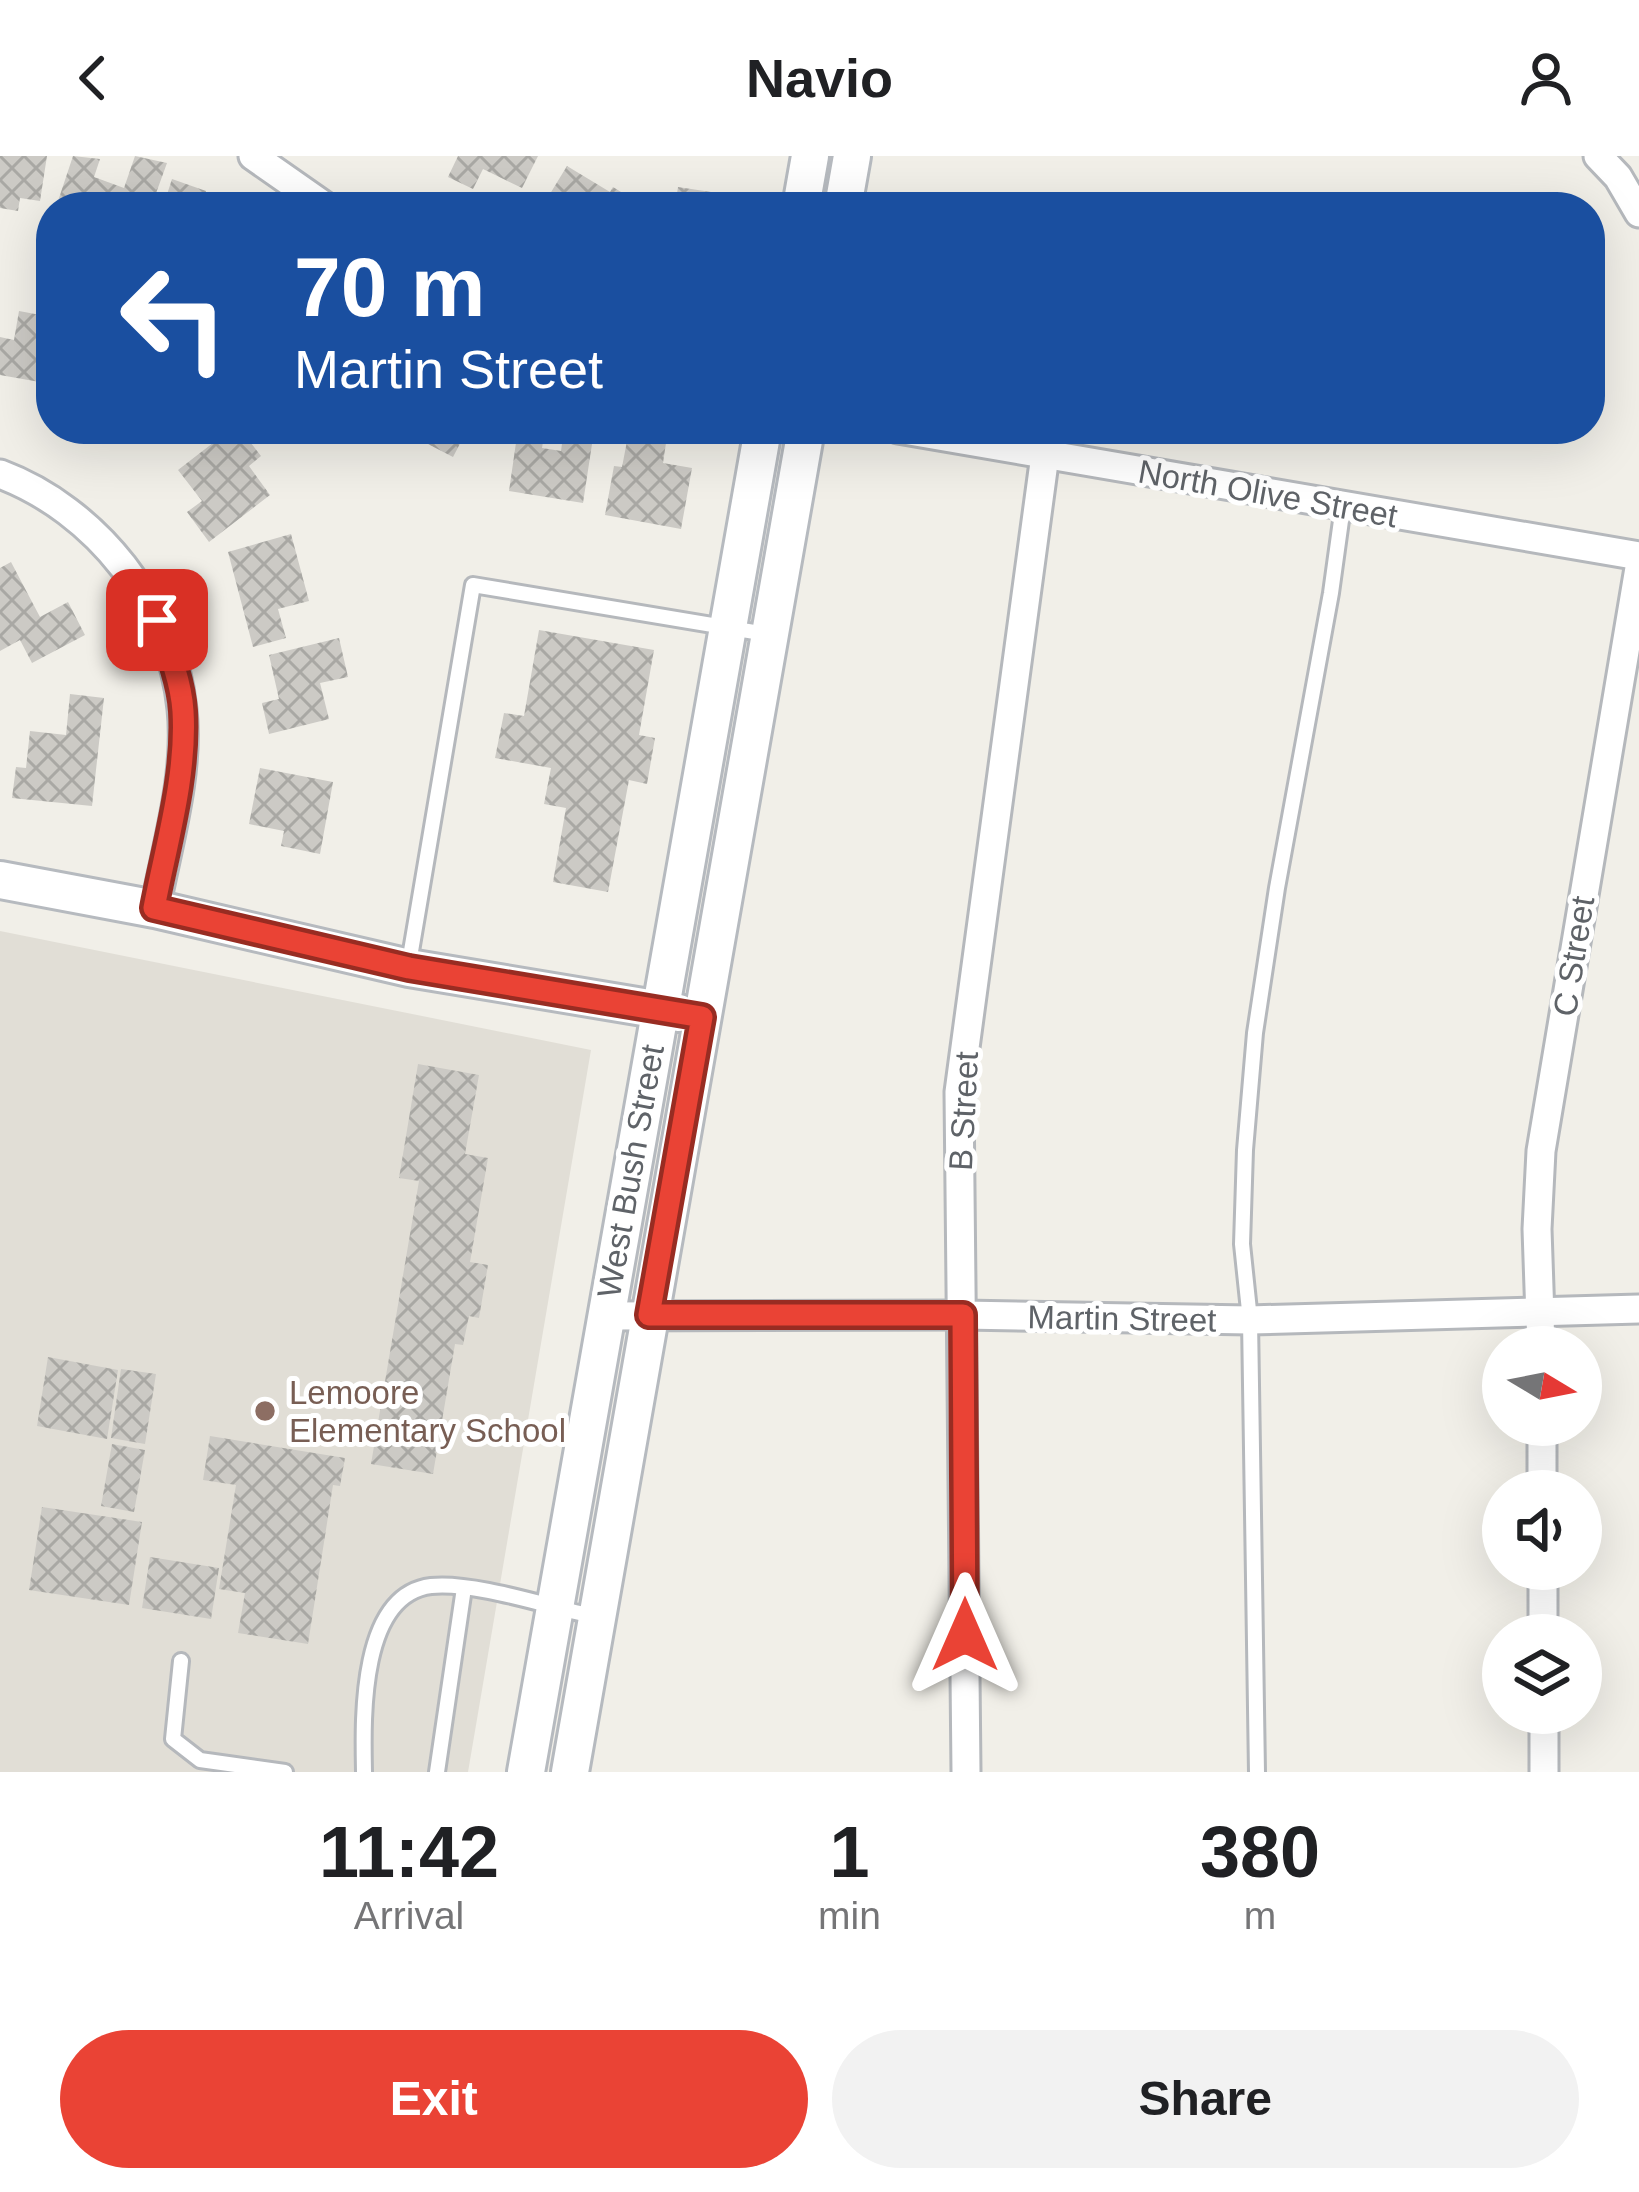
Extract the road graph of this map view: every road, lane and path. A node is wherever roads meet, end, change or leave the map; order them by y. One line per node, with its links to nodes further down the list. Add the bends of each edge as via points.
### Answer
1 (253, 156): 5 (street)
2 (810, 156): 6 (main road)
3 (852, 156): 7 (main road)
4 (1598, 156): 8 (street)
5 (305, 192)
6 (804, 192)
7 (846, 192)
8 (1639, 213)
9 (760, 444): 17 (main road, West Bush Street)
10 (803, 444): 18 (main road, West Bush Street)
11 (983, 444): 12 (street, North Olive Street)
12 (1046, 455): 14 (street, North Olive Street); 27 (street, B Street, via 959,1092)
13 (0, 474): 20 (street, via 76,516 114,554 173,660 183,711 179,780)
14 (1343, 506): 15 (street, North Olive Street); 29 (lane, via 1255,1033 1242,1244)
15 (1639, 556)
16 (1639, 568): 25 (street, C Street, via 1541,1151)
17 (727, 629): 18 (lane); 21 (lane, via 473,586); 22 (main road, West Bush Street)
18 (770, 634): 23 (main road, West Bush Street)
19 (0, 880): 20 (main road)
20 (154, 908): 21 (main road)
21 (409, 968): 22 (main road)
22 (659, 1009): 23 (main road); 28 (main road, West Bush Street)
23 (702, 1017): 26 (main road, West Bush Street)
24 (1639, 1309): 25 (street, Martin Street)
25 (1541, 1312): 29 (street, Martin Street); 30 (street, C Street)
26 (649, 1315): 27 (street, Martin Street); 28 (street, Martin Street); 33 (main road, West Bush Street)
27 (963, 1315): 29 (street, Martin Street); 41 (street, B Street)
28 (604, 1316): 32 (main road, West Bush Street)
29 (1250, 1320): 42 (lane)
30 (1541, 1326)
31 (464, 1588): 32 (lane); 37 (lane, via 428,1586 397,1604 379,1627 363,1705); 38 (lane)
32 (554, 1608): 33 (lane); 39 (main road, West Bush Street)
33 (596, 1617): 40 (main road, West Bush Street)
34 (181, 1661): 36 (lane, via 172,1739 200,1760)
35 (1544, 1734): 43 (street)
36 (285, 1772)
37 (364, 1772)
38 (437, 1772)
39 (526, 1772)
40 (570, 1772)
41 (966, 1772)
42 (1257, 1772)
43 (1544, 1772)

